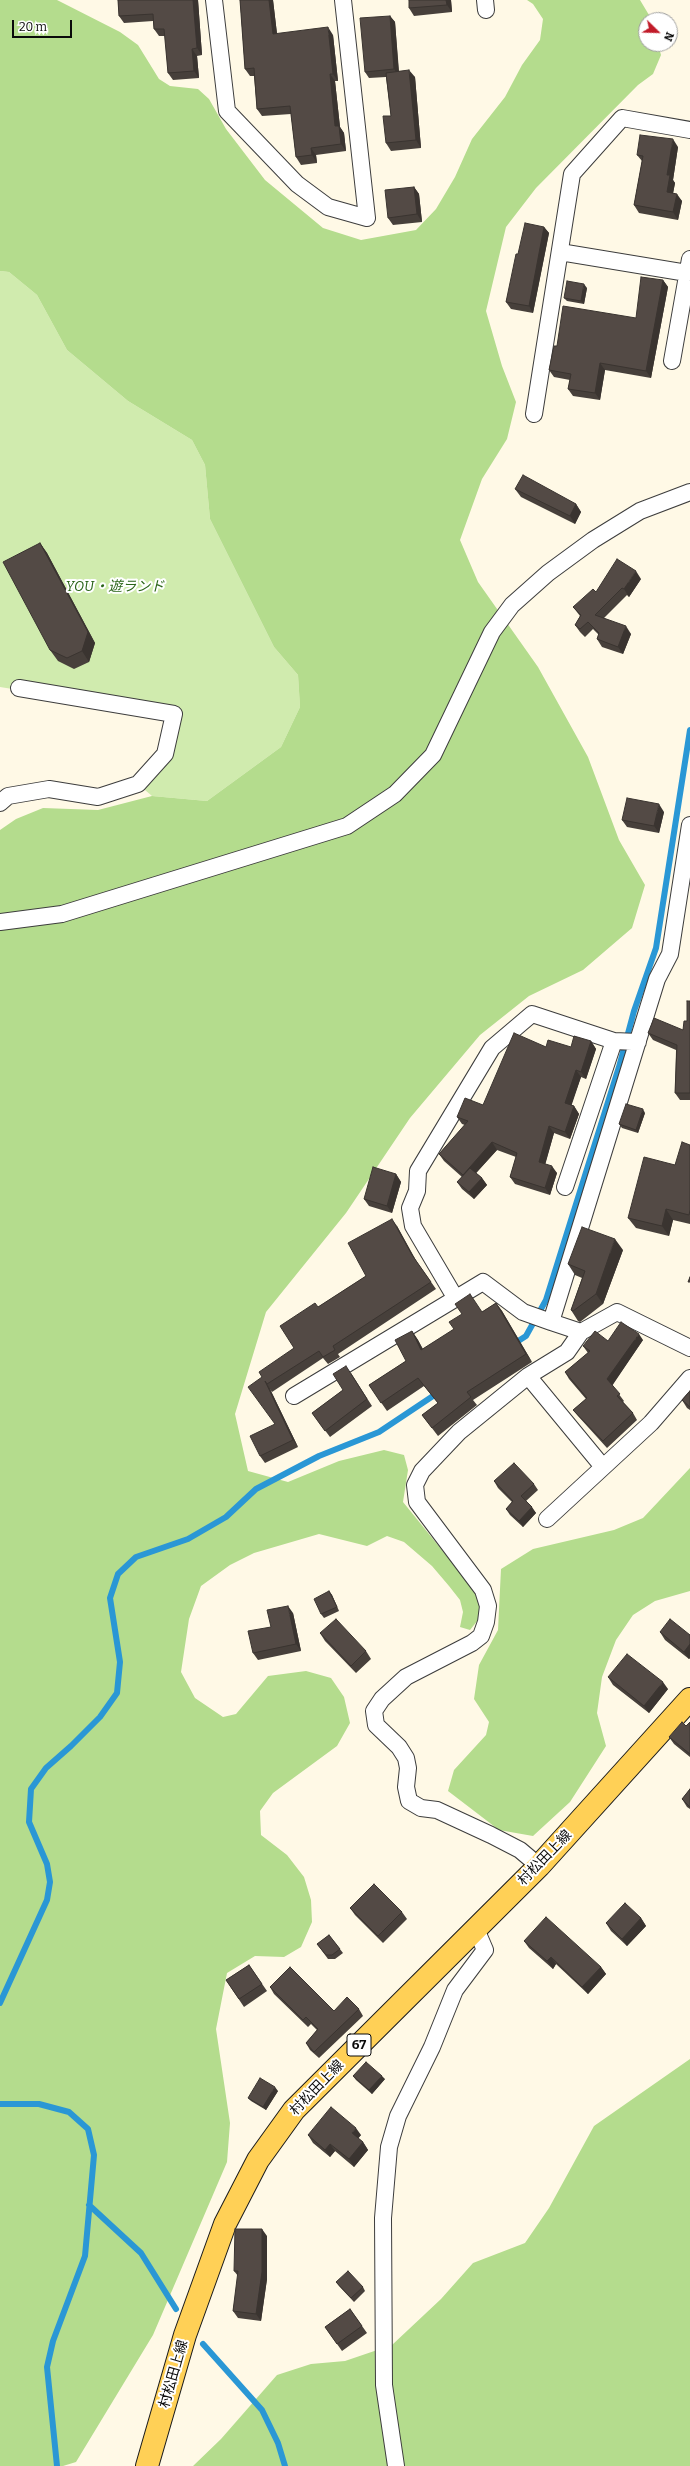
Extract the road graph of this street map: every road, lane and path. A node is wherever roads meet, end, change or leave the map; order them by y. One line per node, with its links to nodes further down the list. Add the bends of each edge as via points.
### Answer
1 (214, 0): 2 (street, via 227,111 297,184 328,207 368,218)
2 (343, 0)
3 (690, 130): 4 (street, via 622,118 572,174)
4 (560, 252): 5 (street); 7 (street)
5 (689, 266): 6 (street)
6 (672, 361)
7 (534, 414)
8 (690, 492): 12 (street, via 640,511 593,540 548,572 512,605 492,632 433,755 395,794 347,826 62,914)
9 (19, 688): 10 (street, via 174,714 165,754 138,784 98,797 49,789 8,796)
10 (0, 803)
11 (690, 825): 14 (street, via 670,954 657,979)
12 (0, 922)
13 (614, 1041): 14 (street); 15 (street); 16 (street, via 532,1014 492,1048 418,1171 417,1191 410,1208 413,1226)
14 (638, 1042): 17 (street)
15 (564, 1187)
16 (456, 1299): 17 (street, via 483,1282 523,1312); 22 (street)
17 (551, 1322): 18 (street)
18 (581, 1332): 19 (street, via 617,1312); 20 (street, via 567,1352)
19 (690, 1348)
20 (528, 1376): 23 (street); 26 (street, via 459,1432 422,1471 415,1485 417,1502 483,1590 488,1606 481,1636 472,1644 406,1677 382,1699 374,1711 376,1725 399,1747 406,1758 406,1787 409,1801 421,1808 437,1810 491,1835 520,1850)
21 (690, 1378): 23 (street, via 651,1423)
22 (294, 1396)
23 (603, 1467): 24 (street)
24 (547, 1519)
25 (690, 1699): 26 (main road, 村松田上線 / 67)
26 (539, 1866): 27 (main road, 村松田上線 / 67)
27 (476, 1928): 28 (main road, 村松田上線 / 67, via 294,2110 258,2160 225,2224 185,2335); 29 (street, via 485,1950 454,1990 432,2046 398,2116 389,2147 383,2218 384,2385)
28 (147, 2466)
29 (396, 2466)

